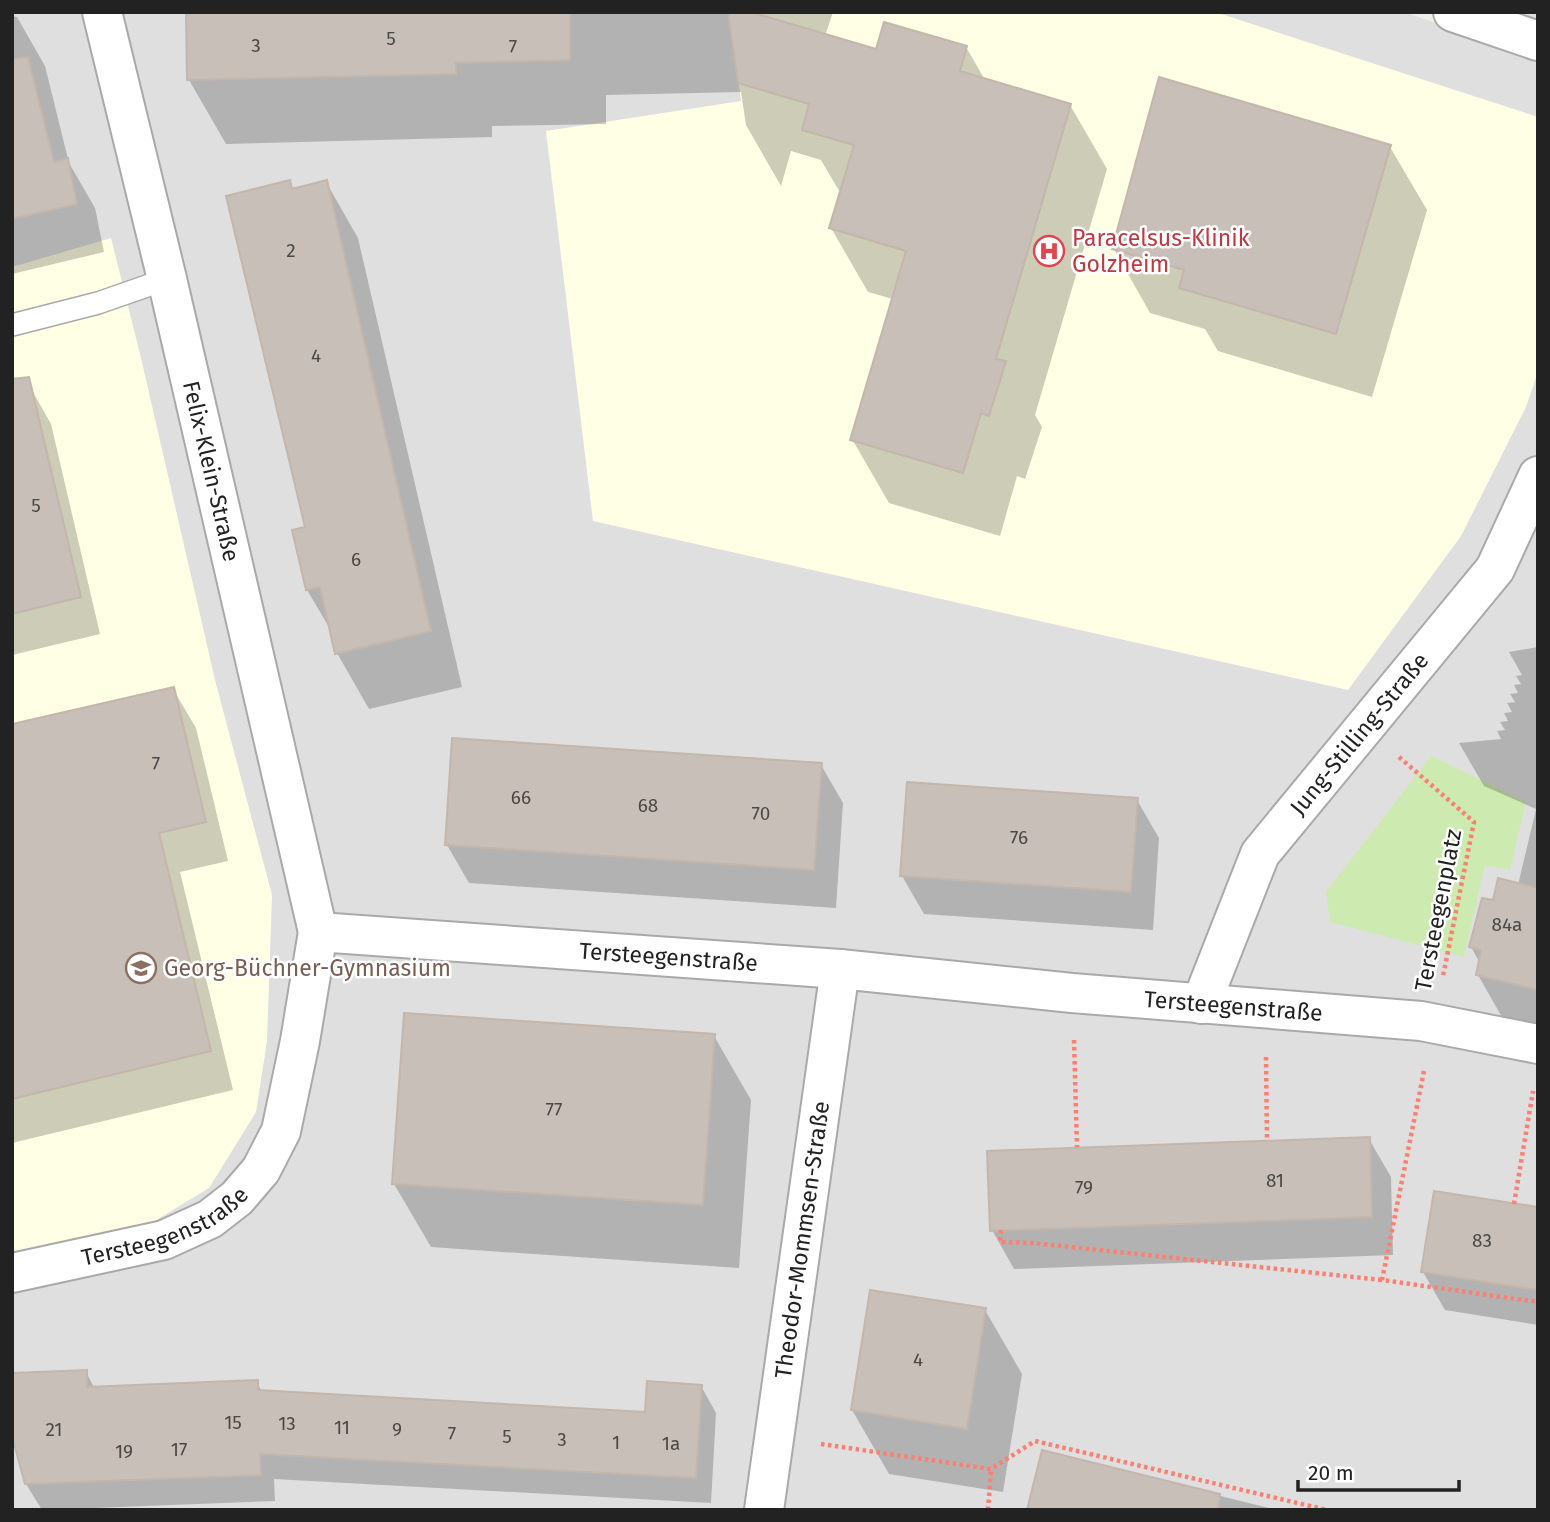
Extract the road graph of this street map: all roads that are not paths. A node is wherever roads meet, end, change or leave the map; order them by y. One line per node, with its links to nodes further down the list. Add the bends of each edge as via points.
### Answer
1 (102, 12): 4 (street, Felix-Klein-Straße)
2 (1453, 12): 3 (street)
3 (1538, 41)
4 (167, 279): 5 (lane); 7 (street, Felix-Klein-Straße)
5 (12, 325)
6 (1538, 476): 9 (street, Jung-Stilling-Straße, via 1495,569 1259,853)
7 (318, 932): 8 (street, Tersteegenstraße); 11 (street, Tersteegenstraße, via 281,1131 261,1170 237,1198 210,1219 164,1240)
8 (841, 969): 9 (street, Tersteegenstraße); 12 (street, Theodor-Mommsen-Straße)
9 (1201, 1004): 10 (street, Tersteegenstraße, via 1433,1024)
10 (1536, 1062)
11 (12, 1273)
12 (764, 1510)

